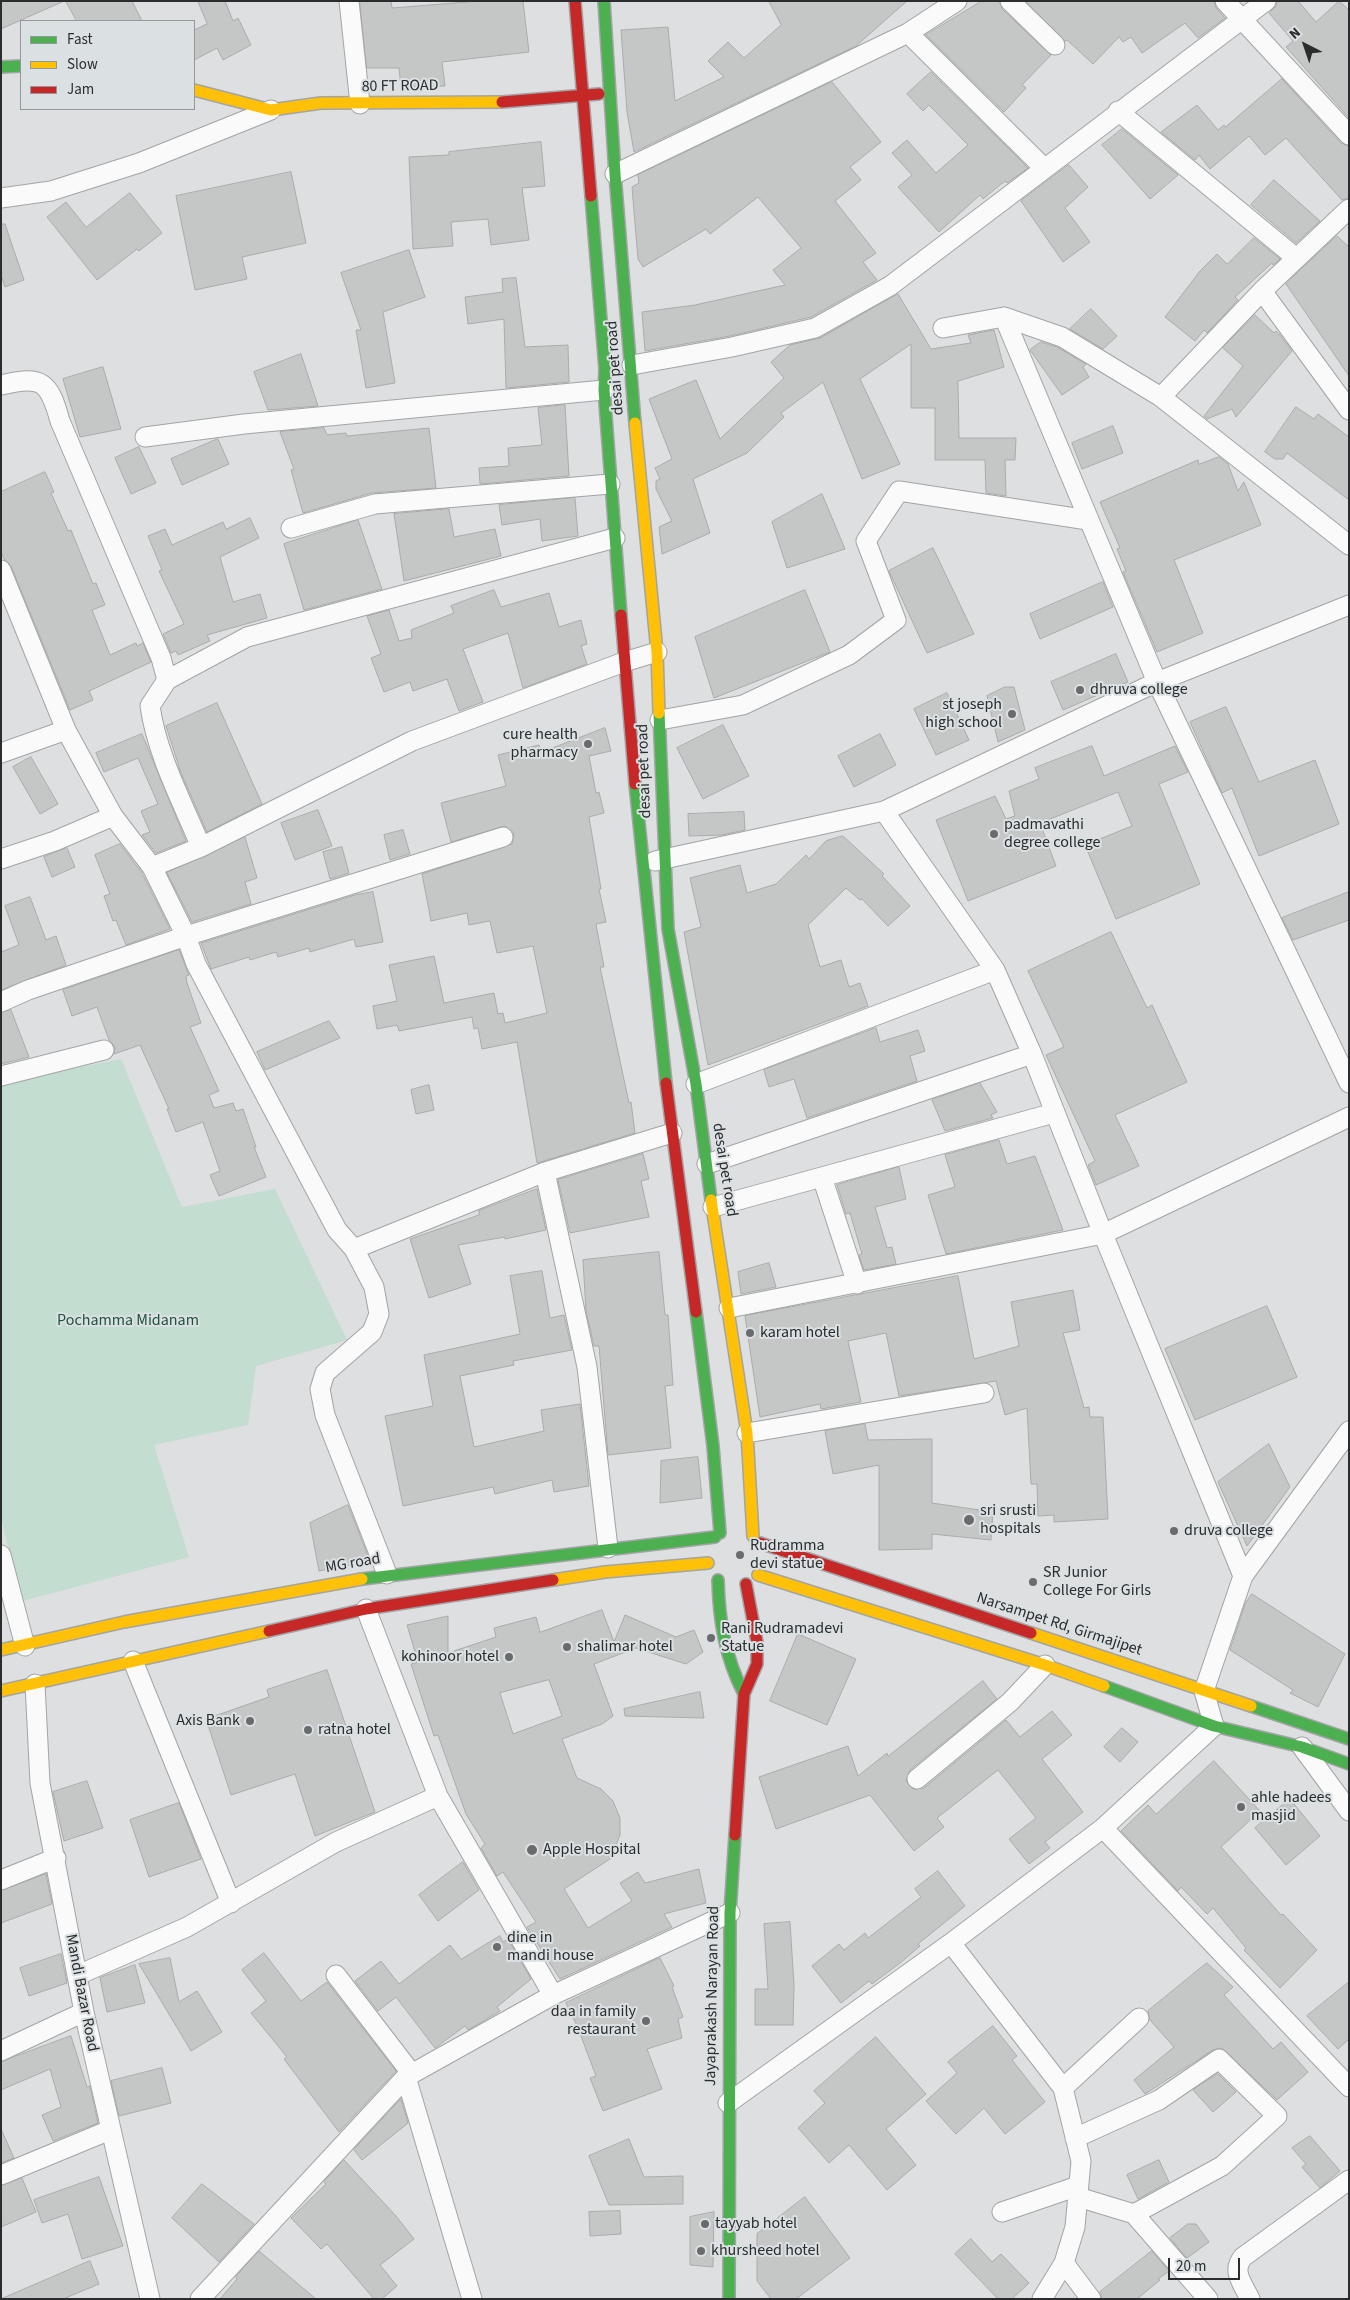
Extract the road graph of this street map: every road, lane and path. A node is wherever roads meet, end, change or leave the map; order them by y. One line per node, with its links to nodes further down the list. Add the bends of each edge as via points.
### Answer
1 (349, 1): 16 (street)
2 (575, 1): 15 (street, desai pet road)
3 (604, 1): 14 (street, desai pet road)
4 (957, 1): 9 (street)
5 (1010, 1): 10 (street)
6 (1225, 1): 8 (street)
7 (1266, 1): 8 (street)
8 (1241, 19): 18 (street); 19 (street)
9 (908, 34): 20 (street); 21 (street)
10 (1055, 45)
11 (20, 66): 12 (street)
12 (1, 67)
13 (195, 90): 17 (street, 80 FT ROAD)
14 (609, 93): 15 (street, 80 FT ROAD); 21 (street, desai pet road)
15 (582, 97): 16 (street, 80 FT ROAD); 30 (street, desai pet road, via 605,368)
16 (360, 104): 17 (street, 80 FT ROAD, via 321,103)
17 (270, 110): 22 (street, via 138,164 51,191)
18 (1118, 111): 20 (street); 24 (street)
19 (1349, 134)
20 (1044, 168): 28 (street, via 890,286 815,328)
21 (616, 174): 28 (street, desai pet road)
22 (1, 198)
23 (1349, 209): 24 (street)
24 (1295, 257): 25 (street)
25 (1262, 290): 31 (street); 32 (street)
26 (1004, 317): 27 (street); 31 (street, via 1062,337); 35 (street)
27 (943, 328)
28 (632, 365): 41 (street, desai pet road, via 644,532)
29 (1, 385): 43 (street, via 27,379 44,386 54,398 60,421 161,658)
30 (604, 390): 33 (street, via 254,423); 34 (street, desai pet road)
31 (1161, 398): 38 (street)
32 (1349, 410)
33 (145, 437)
34 (610, 484): 36 (street, via 375,504); 37 (street, desai pet road)
35 (1088, 520): 44 (street); 45 (street, via 899,491 866,540 896,620 849,655 743,705)
36 (291, 528)
37 (615, 538): 42 (street, desai pet road); 43 (street, via 247,637)
38 (1349, 544)
39 (1, 570): 46 (street)
40 (1349, 605): 44 (street)
41 (657, 652): 42 (street); 45 (street, desai pet road)
42 (624, 662): 51 (street, via 412,741); 54 (street, desai pet road)
43 (167, 680): 51 (street, via 150,706 154,728 160,751)
44 (1157, 682): 48 (street); 62 (street)
45 (660, 720): 52 (street, desai pet road)
46 (66, 730): 47 (street); 49 (street)
47 (1, 753)
48 (884, 810): 52 (street); 57 (street)
49 (113, 816): 53 (street, via 55,841); 55 (street)
50 (503, 837): 56 (street)
51 (201, 847): 55 (street)
52 (665, 858): 54 (street); 63 (street, desai pet road, via 668,929)
53 (1, 859)
54 (642, 865): 66 (street, desai pet road)
55 (152, 867): 56 (street)
56 (186, 936): 58 (street); 71 (street, via 196,964 337,1230)
57 (995, 970): 60 (street); 63 (street)
58 (1, 1002)
59 (104, 1050): 61 (street)
60 (1032, 1054): 64 (street); 67 (street)
61 (1, 1076)
62 (1349, 1083)
63 (696, 1084): 67 (street, desai pet road)
64 (1054, 1113): 69 (street); 70 (street)
65 (1349, 1117): 70 (street)
66 (672, 1133): 68 (street); 77 (street, desai pet road, via 713,1446)
67 (707, 1164): 69 (street, desai pet road)
68 (546, 1172): 71 (street); 79 (street, via 587,1367)
69 (713, 1207): 72 (street, via 822,1177); 73 (street, desai pet road)
70 (1103, 1234): 72 (street); 84 (street)
71 (354, 1249): 82 (street, via 374,1287 379,1314 372,1332 325,1373 320,1388 325,1415)
72 (856, 1284): 73 (street)
73 (729, 1308): 76 (street, desai pet road)
74 (984, 1393): 76 (street)
75 (1349, 1431): 84 (street)
76 (747, 1432): 78 (street, desai pet road)
77 (717, 1535): 78 (street); 79 (street, MG road); 81 (street, via 708,1554)
78 (753, 1542): 83 (street); 93 (street, Narsampet Rd, Girmajipet)
79 (608, 1548): 82 (street, MG road)
80 (1, 1555): 87 (street)
81 (708, 1563): 85 (street); 86 (street, via 605,1572)
82 (387, 1574): 87 (street, MG road, via 124,1622)
83 (758, 1575): 85 (street); 90 (street)
84 (1243, 1576): 93 (street)
85 (732, 1583): 94 (street, Jayaprakash Narayan Road, via 719,1617 725,1654); 94 (street, Jayaprakash Narayan Road, via 757,1649 757,1664)
86 (366, 1610): 89 (street); 100 (street)
87 (25, 1646): 88 (street, MG road)
88 (1, 1650)
89 (133, 1661): 91 (street); 105 (street)
90 (1045, 1665): 95 (street); 99 (street, via 1010,1702)
91 (35, 1684): 92 (street); 103 (street, Mandi Bazar Road, via 40,1782)
92 (1, 1691)
93 (1204, 1691): 95 (street); 96 (street, Narsampet Rd, Girmajipet)
94 (744, 1694): 106 (street, Jayaprakash Narayan Road)
95 (1214, 1726): 97 (street); 102 (street)
96 (1349, 1738)
97 (1302, 1747): 98 (street); 101 (street)
98 (1349, 1764)
99 (917, 1779)
100 (438, 1796): 105 (street, via 336,1842); 110 (street)
101 (1349, 1811)
102 (1103, 1828): 107 (street); 115 (street)
103 (56, 1858): 104 (street); 108 (street, Mandi Bazar Road)
104 (1, 1880)
105 (231, 1903): 108 (street, via 187,1927)
106 (730, 1913): 110 (street); 117 (street, Jayaprakash Narayan Road)
107 (951, 1943): 116 (street); 117 (street)
108 (78, 1975): 111 (street, Mandi Bazar Road)
109 (336, 1975): 114 (street)
110 (553, 1995): 114 (street)
111 (84, 2012): 113 (street); 118 (street, Mandi Bazar Road)
112 (1139, 2018): 116 (street)
113 (1, 2051)
114 (409, 2076): 127 (street); 128 (street)
115 (1349, 2087)
116 (1063, 2088): 119 (street)
117 (728, 2103): 129 (street, Jayaprakash Narayan Road)
118 (110, 2130): 120 (street); 126 (street, Mandi Bazar Road)
119 (1075, 2138): 122 (street, via 1081,2161); 124 (street, via 1159,2100 1219,2058 1277,2116 1222,2166)
120 (1, 2174)
121 (1349, 2180): 133 (street, via 1237,2264 1236,2269)
122 (1078, 2191): 123 (street); 124 (street); 125 (street, via 1075,2227)
123 (1002, 2212)
124 (1134, 2214): 132 (street)
125 (1064, 2263): 130 (street); 131 (street)
126 (150, 2299)
127 (200, 2299)
128 (472, 2299)
129 (729, 2299)
130 (1042, 2299)
131 (1091, 2299)
132 (1208, 2299)
133 (1250, 2299)

